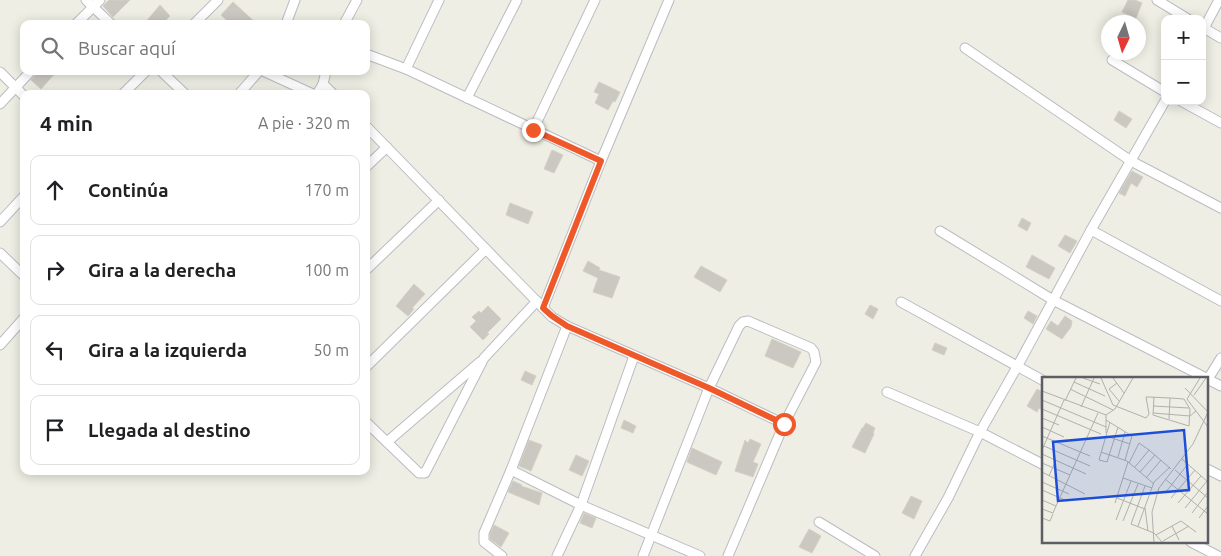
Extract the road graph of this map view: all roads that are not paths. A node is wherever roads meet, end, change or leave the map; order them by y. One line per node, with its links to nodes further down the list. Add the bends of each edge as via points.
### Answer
1 (218, 0): 14 (street)
2 (295, 0): 15 (street)
3 (357, 0): 16 (street)
4 (439, 0): 23 (street)
5 (517, 0): 41 (street)
6 (595, 0): 47 (street)
7 (669, 0): 49 (street)
8 (1157, 0): 11 (street)
9 (1219, 0): 17 (street)
10 (93, 2): 12 (street); 13 (street)
11 (1181, 15)
12 (79, 20)
13 (108, 20)
14 (198, 20)
15 (288, 20)
16 (346, 20)
17 (1206, 24)
18 (1206, 30): 19 (street)
19 (1221, 38)
20 (965, 48): 50 (street)
21 (370, 56): 23 (street)
22 (1112, 60): 39 (street)
23 (406, 70): 41 (street)
24 (0, 72): 32 (street)
25 (27, 75): 32 (street)
26 (142, 75): 33 (street)
27 (166, 75): 34 (street)
28 (256, 75): 35 (street)
29 (272, 75): 36 (street)
30 (325, 75): 31 (street)
31 (322, 84): 37 (street); 38 (street)
32 (15, 88): 40 (street); 42 (street)
33 (127, 90)
34 (181, 90)
35 (242, 90)
36 (303, 90)
37 (319, 90)
38 (329, 90)
39 (1161, 90)
40 (20, 92)
41 (467, 98): 47 (street)
42 (0, 104)
43 (1163, 105): 50 (street)
44 (1188, 105): 45 (street)
45 (1221, 123)
46 (370, 130): 48 (street)
47 (533, 130): 49 (street)
48 (387, 147): 51 (street); 53 (street)
49 (601, 161): 65 (street)
50 (1131, 161): 54 (street); 56 (street)
51 (370, 163)
52 (20, 200): 55 (street)
53 (439, 200): 58 (street); 60 (street)
54 (1221, 208)
55 (0, 222)
56 (1091, 230): 62 (street); 63 (street)
57 (940, 231): 62 (street)
58 (486, 248): 65 (street); 72 (street)
59 (0, 253): 61 (street)
60 (370, 266)
61 (20, 272)
62 (1053, 300): 73 (street); 74 (street)
63 (1221, 301)
64 (901, 302): 73 (street)
65 (540, 304): 67 (street); 70 (street)
66 (20, 322): 68 (street)
67 (567, 326): 69 (street); 86 (street)
68 (0, 344)
69 (634, 356): 79 (street); 89 (street)
70 (484, 358): 84 (street); 84 (street, via 425,472 419,473)
71 (1221, 358): 75 (street)
72 (370, 363)
73 (1017, 367): 76 (street); 83 (street)
74 (1203, 377)
75 (1208, 378)
76 (1042, 380)
77 (1208, 380): 78 (street)
78 (1221, 386)
79 (709, 388): 81 (street); 81 (street, via 743,322 748,321 811,348 816,362); 91 (street)
80 (887, 392): 83 (street)
81 (784, 424): 97 (street)
82 (370, 426): 84 (street)
83 (980, 432): 85 (street); 99 (street)
84 (386, 442)
85 (1042, 464)
86 (511, 470): 89 (street); 93 (street, via 483,538)
87 (1208, 470): 88 (street)
88 (1221, 476)
89 (581, 505): 91 (street); 94 (street)
90 (819, 522): 98 (street)
91 (651, 535): 95 (street); 96 (street)
92 (1195, 544): 100 (street)
93 (502, 556)
94 (557, 556)
95 (643, 556)
96 (700, 556)
97 (728, 556)
98 (875, 556)
99 (915, 556)
100 (1218, 556)

